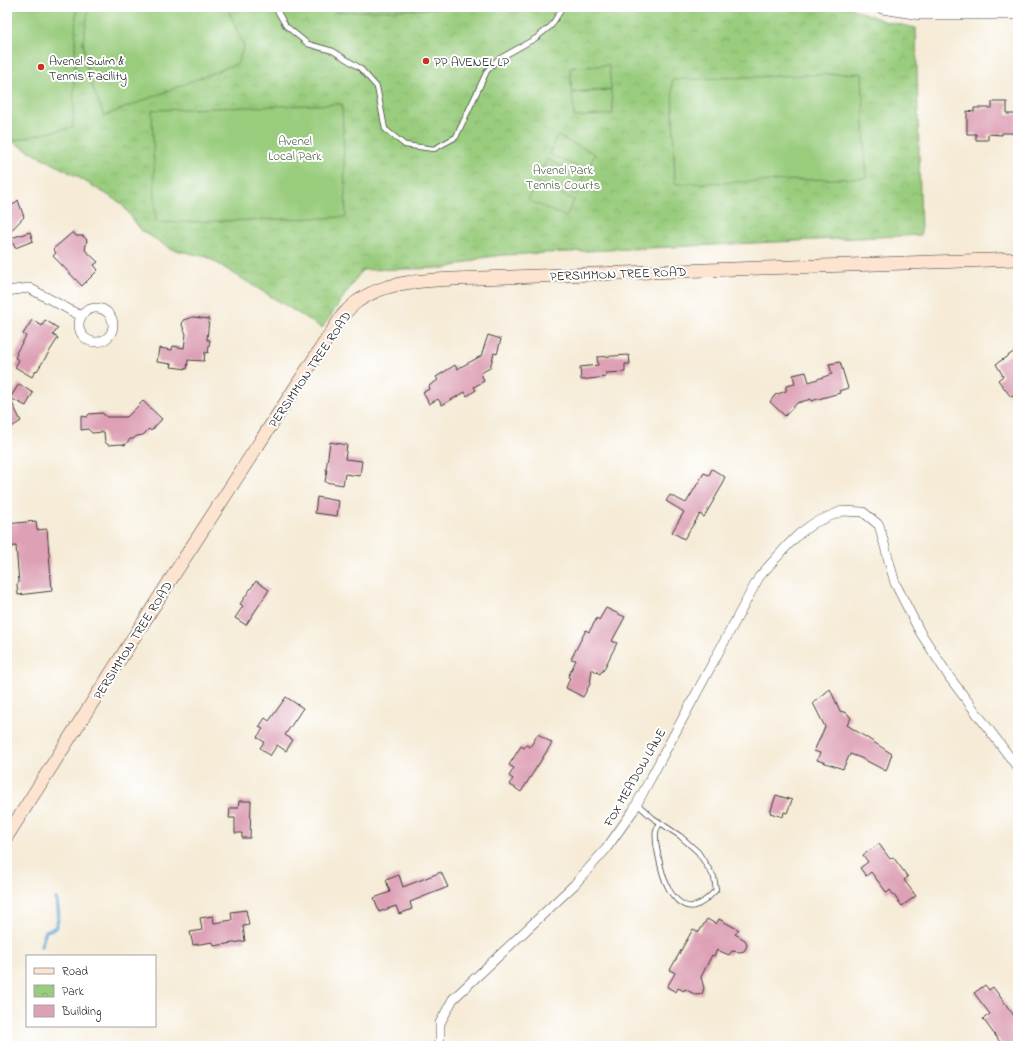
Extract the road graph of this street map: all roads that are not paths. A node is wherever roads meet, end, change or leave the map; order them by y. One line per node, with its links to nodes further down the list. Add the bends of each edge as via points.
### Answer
1 (275, 7): 2 (lane, via 286,26 308,44 333,51 360,68 377,87 385,129 405,145 434,150 456,137 487,71 497,60 536,38 551,26)
2 (563, 7)
3 (878, 7): 5 (street, via 920,15)
4 (948, 7): 5 (lane)
5 (957, 11): 6 (street)
6 (1018, 15)
7 (1018, 259): 13 (main road, PERSIMMON TREE ROAD, via 453,279 409,282 380,289 357,301 342,316)
8 (7, 291): 9 (street, via 29,288)
9 (81, 316)
10 (1018, 768): 11 (street, FOX MEADOW LANE, via 950,678 920,632 895,583 879,526 863,512 842,512 814,523 799,534 758,577)
11 (637, 804): 12 (lane); 14 (street, FOX MEADOW LANE, via 606,849 574,885 453,999 440,1023)
12 (660, 822): 12 (lane, via 698,852 714,877 716,890 706,900 693,907 682,905 666,884 657,848 656,830)
13 (7, 836)
14 (439, 1045)

